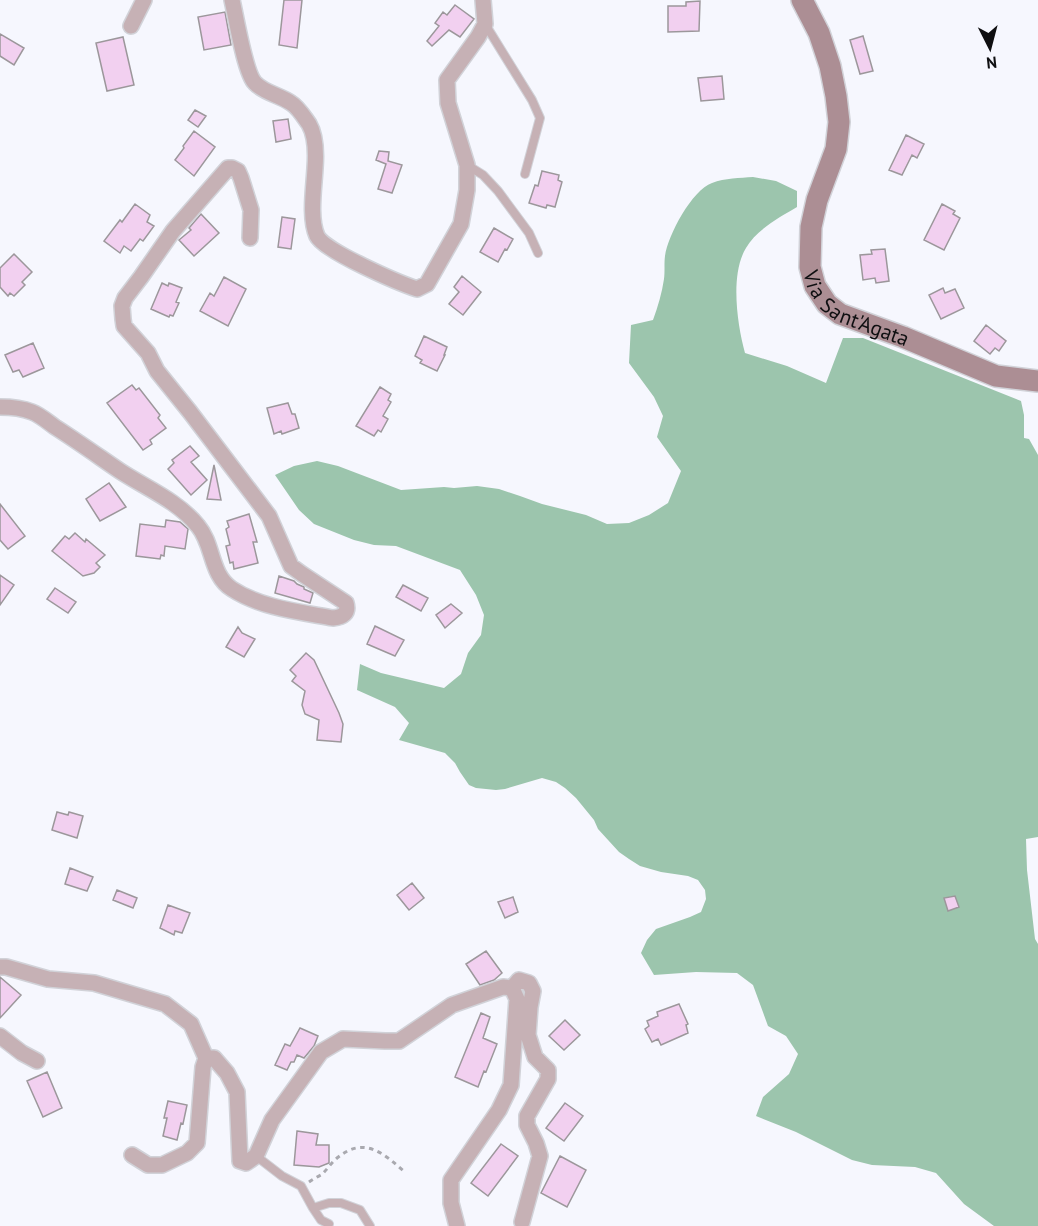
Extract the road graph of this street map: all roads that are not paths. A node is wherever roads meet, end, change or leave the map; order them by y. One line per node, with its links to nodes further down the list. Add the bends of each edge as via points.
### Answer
1 (144, 0): 6 (street)
2 (232, 0): 7 (street, via 254,82 293,104 310,126 316,151 313,208 318,240 399,283 417,289 427,284 461,224)
3 (483, 0): 5 (street)
4 (802, 0): 11 (street, Via Sant'Agata, via 830,66 839,122 836,149 811,227 810,267 815,286 827,304 840,314 996,376)
5 (485, 24): 7 (street, via 447,80 448,103); 8 (lane, via 540,118)
6 (131, 26)
7 (467, 165): 10 (lane, via 498,191 529,233)
8 (525, 174)
9 (250, 238): 12 (street, via 251,210 241,178 238,171 228,168 173,231 125,298 124,326 269,516 291,566 346,603 346,613 333,618 280,609 231,589 216,572 206,538 182,510 33,412)
10 (537, 253)
11 (1038, 381)
12 (0, 407)
13 (0, 968): 16 (street, via 48,979 94,983 165,1004 191,1024)
14 (512, 988): 19 (street, via 503,987 452,1005 399,1041 343,1039 321,1052 272,1120); 21 (street, via 519,980 529,983 533,991 528,1035 535,1057 548,1070 548,1079 527,1116 540,1156); 24 (street, via 517,999 511,1085 499,1110 451,1180)
15 (0, 1036): 17 (street)
16 (206, 1058): 18 (street, via 197,1143 187,1153 162,1165 147,1165); 19 (street, via 214,1058 237,1092 240,1161 246,1163)
17 (37, 1061)
18 (132, 1155)
19 (256, 1156): 20 (lane, via 301,1186)
20 (313, 1208): 22 (lane); 23 (lane, via 341,1203 360,1210)
21 (522, 1222)
22 (329, 1224)
23 (370, 1226)
24 (457, 1226)

